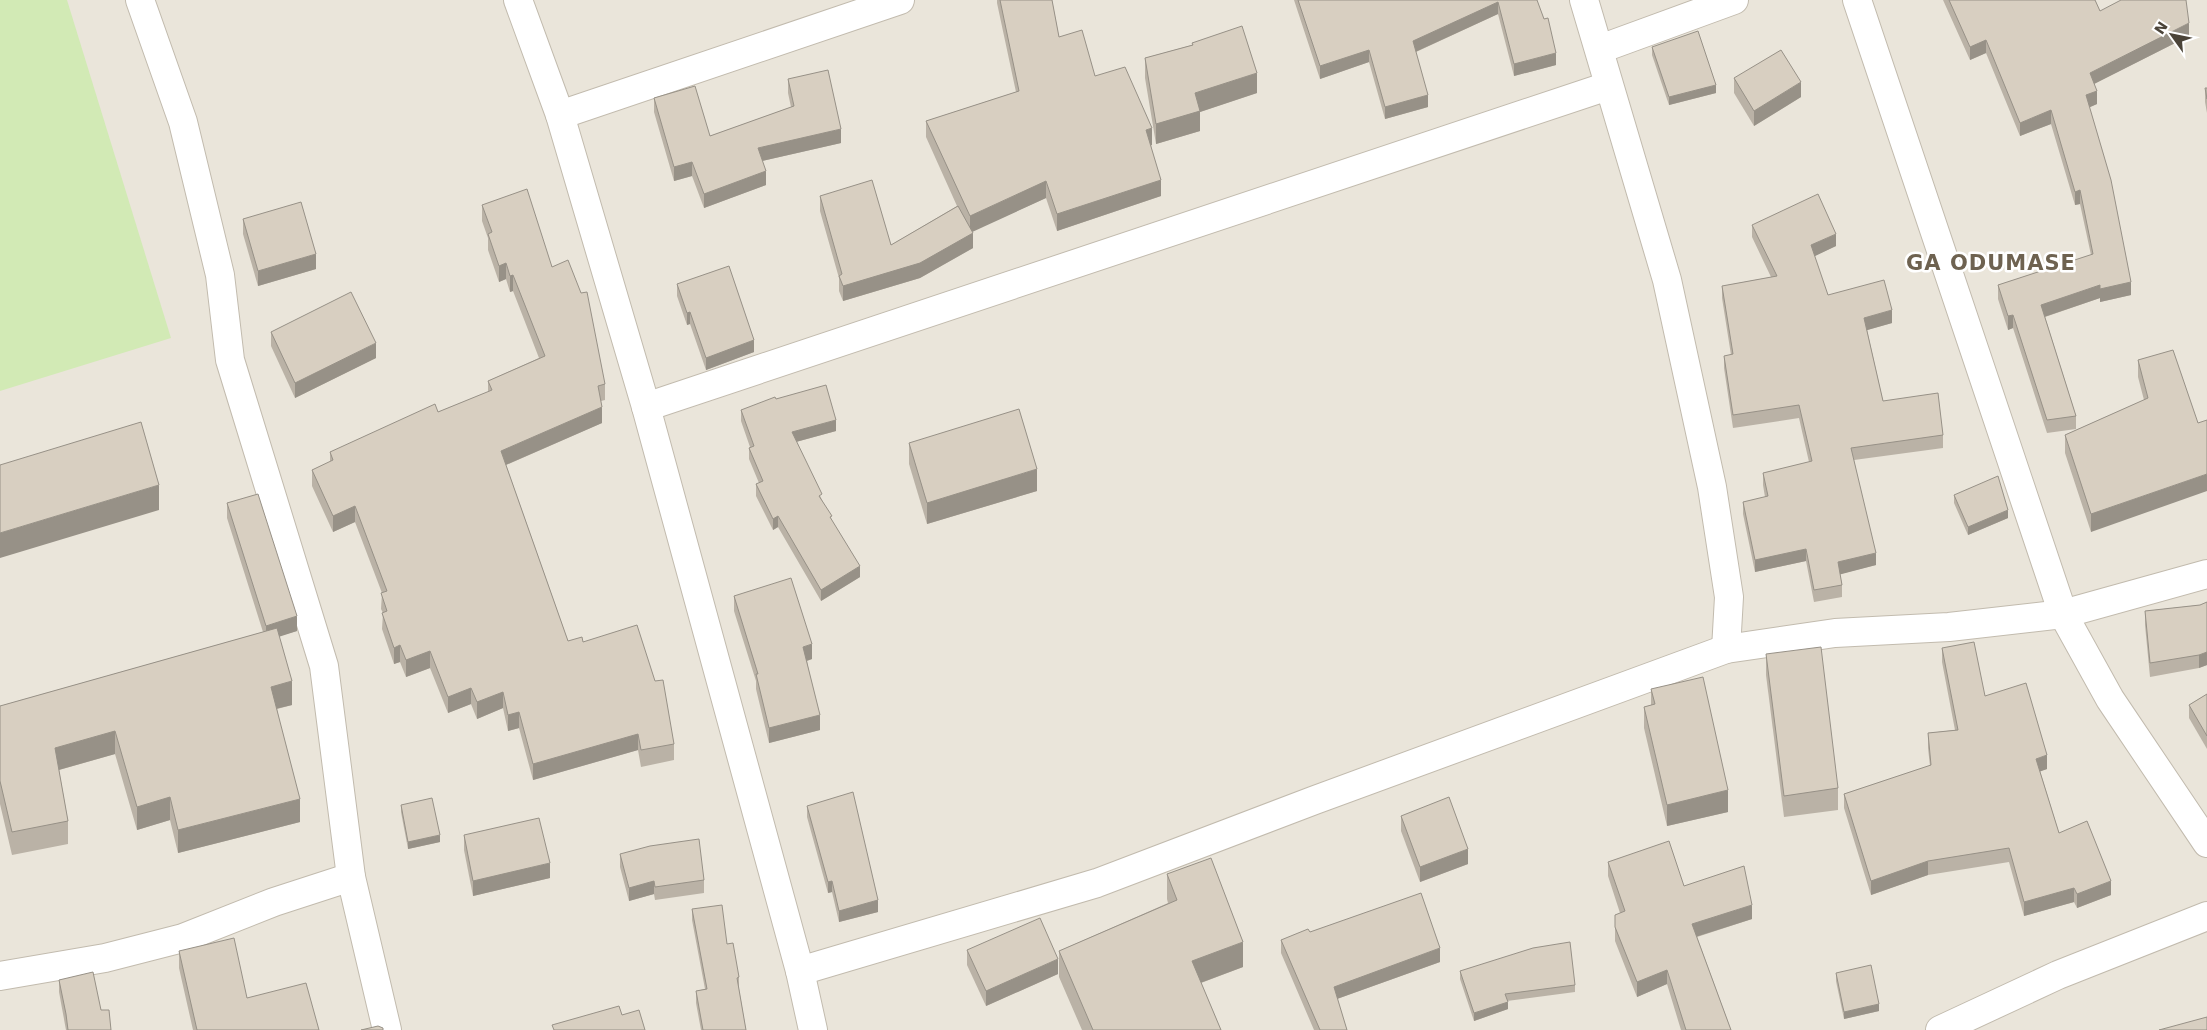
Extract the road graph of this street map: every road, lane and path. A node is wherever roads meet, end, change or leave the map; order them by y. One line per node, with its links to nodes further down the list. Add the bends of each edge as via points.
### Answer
1 (140, 0): 15 (street, via 183,122 220,275 230,360 324,666)
2 (518, 0): 9 (street)
3 (900, 0): 9 (street)
4 (1584, 0): 7 (street)
5 (1734, 0): 7 (street)
6 (1857, 0): 12 (street)
7 (1600, 49): 8 (street)
8 (1608, 86): 10 (street); 13 (street, via 1666,280 1712,487 1729,597)
9 (560, 115): 10 (street)
10 (646, 407): 17 (street)
11 (2207, 574): 12 (street)
12 (2063, 614): 13 (street, via 1949,627 1835,633); 14 (street, via 2110,700)
13 (1726, 649): 17 (street, via 1097,883)
14 (2207, 844)
15 (350, 877): 18 (street, via 274,902 183,938 105,958); 19 (street)
16 (2207, 916): 21 (street, via 2058,975)
17 (800, 971): 20 (street)
18 (0, 976)
19 (387, 1030)
20 (813, 1030)
21 (1940, 1030)

